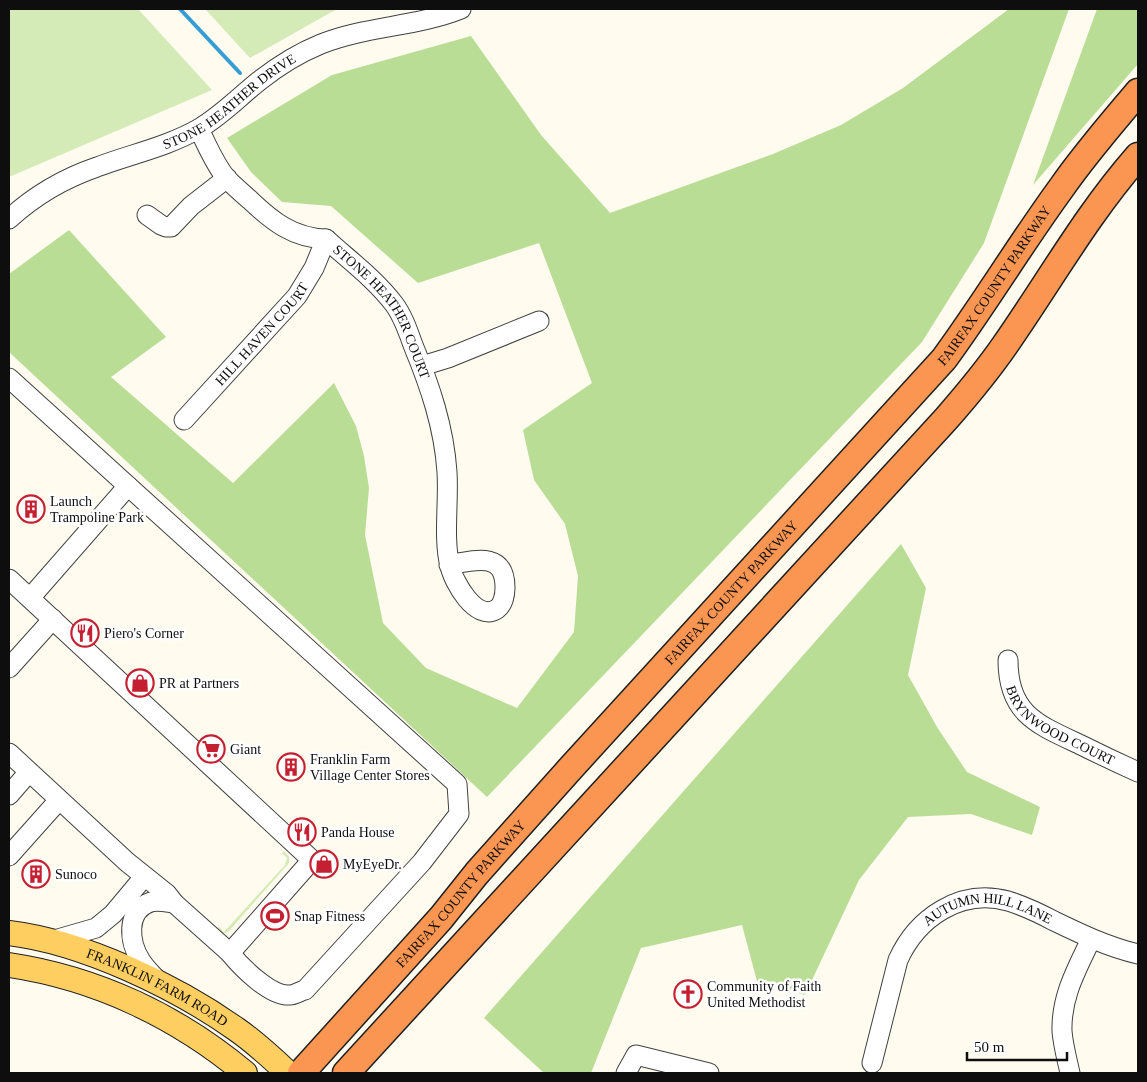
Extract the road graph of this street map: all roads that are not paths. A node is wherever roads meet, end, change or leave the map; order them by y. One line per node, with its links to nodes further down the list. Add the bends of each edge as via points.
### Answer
1 (461, 9): 3 (street, STONE HEATHER DRIVE, via 420,22 350,34 305,51 273,71)
2 (1138, 92): 38 (highway, FAIRFAX COUNTY PARKWAY, via 1096,140 1061,188 944,359 516,828 441,918)
3 (199, 129): 5 (street, STONE HEATHER COURT); 7 (street, STONE HEATHER DRIVE, via 163,146 97,166 70,178 44,192)
4 (1138, 156): 39 (highway, via 1095,211 1005,345 946,419)
5 (226, 178): 6 (street, via 171,227 160,226); 8 (street, STONE HEATHER COURT, via 284,228 313,239)
6 (147, 215)
7 (9, 219)
8 (326, 239): 10 (street, STONE HEATHER COURT, via 383,290 405,325); 12 (street, HILL HAVEN COURT, via 297,296)
9 (539, 321): 10 (street)
10 (422, 366): 14 (street, STONE HEATHER COURT, via 445,442)
11 (9, 378): 13 (street)
12 (184, 420)
13 (128, 486): 16 (street); 31 (street, via 457,784 459,814 422,862 305,990 289,995 271,992)
14 (449, 564)
15 (9, 579): 16 (street)
16 (30, 598): 17 (street)
17 (52, 619): 19 (street); 31 (street, via 312,860)
18 (1008, 660): 22 (street, BRYNWOOD COURT, via 1011,689 1028,716 1050,731)
19 (9, 668)
20 (9, 753): 21 (street)
21 (29, 772): 23 (street); 24 (street)
22 (1138, 772)
23 (9, 795)
24 (59, 800): 25 (street); 26 (street)
25 (9, 856)
26 (144, 877): 27 (street); 30 (street, via 96,928)
27 (174, 903): 31 (street); 34 (street, via 149,902 133,917 131,930 141,961)
28 (9, 933): 30 (main road, FRANKLIN FARM ROAD)
29 (1092, 939): 32 (street, AUTUMN HILL LANE); 35 (street, AUTUMN HILL LANE, via 1006,900 977,899 944,908 919,927 898,960); 42 (street, via 1065,999 1062,1033)
30 (51, 940): 34 (main road, FRANKLIN FARM ROAD, via 88,952)
31 (230, 954)
32 (1138, 954)
33 (9, 965): 36 (main road, FRANKLIN FARM ROAD, via 65,977 133,1001 205,1042)
34 (161, 985): 37 (main road, FRANKLIN FARM ROAD, via 236,1028)
35 (872, 1063)
36 (245, 1073)
37 (288, 1073)
38 (301, 1073)
39 (346, 1073)
40 (626, 1073): 41 (street, via 636,1055)
41 (708, 1073)
42 (1070, 1073)

